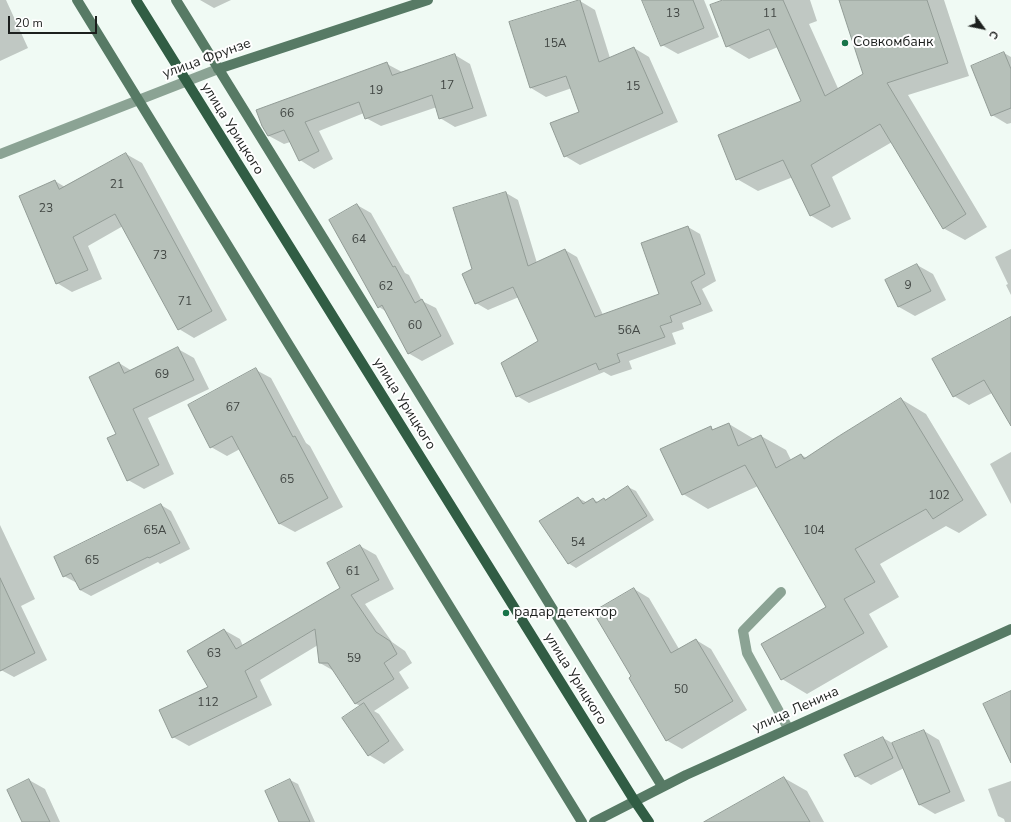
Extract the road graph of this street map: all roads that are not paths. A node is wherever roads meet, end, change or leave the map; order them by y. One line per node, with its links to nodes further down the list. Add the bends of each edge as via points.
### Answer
1 (77, 0): 6 (street)
2 (136, 0): 12 (main road, улица Урицкого)
3 (176, 0): 5 (street, улица Урицкого)
4 (428, 0): 5 (street, улица Фрунзе)
5 (218, 69): 6 (street, улица Фрунзе); 11 (street, улица Урицкого)
6 (138, 100): 7 (street, улица Фрунзе); 13 (street)
7 (0, 154)
8 (781, 592): 10 (street, via 743,631 747,653)
9 (1011, 629): 10 (street, улица Ленина)
10 (788, 728): 11 (street, улица Ленина)
11 (662, 786): 12 (street, улица Ленина)
12 (634, 800): 14 (street, улица Ленина); 15 (main road, улица Урицкого)
13 (582, 822)
14 (594, 822)
15 (649, 822)

